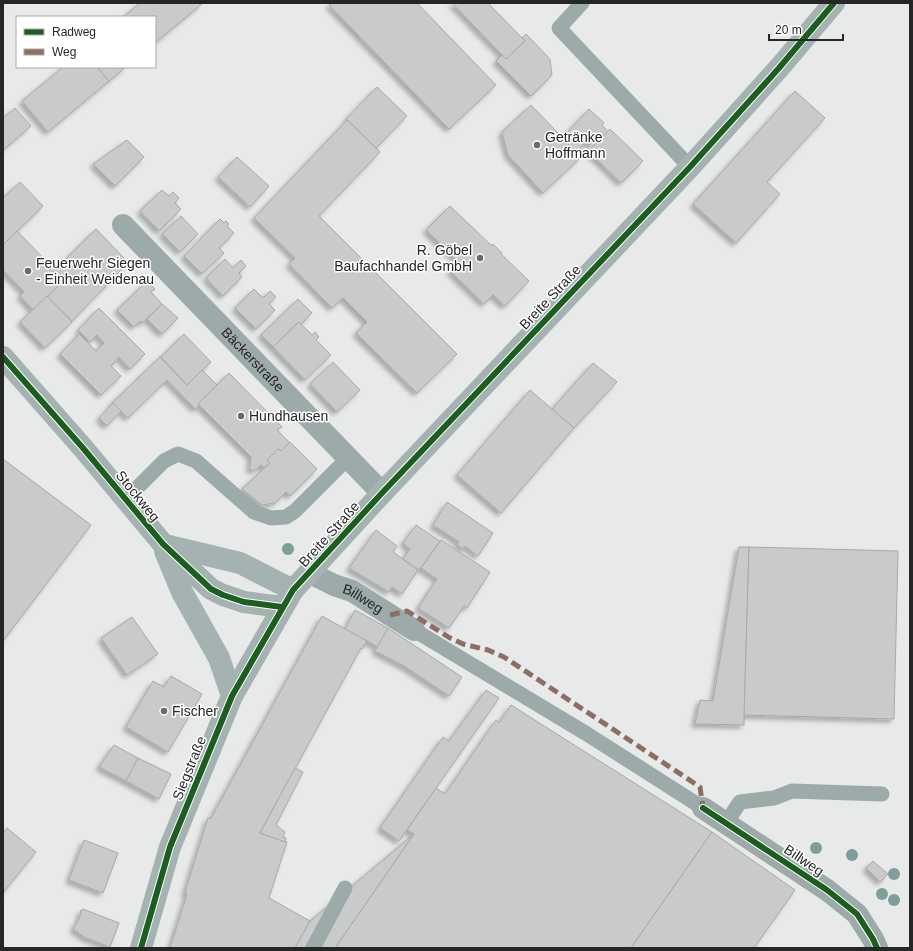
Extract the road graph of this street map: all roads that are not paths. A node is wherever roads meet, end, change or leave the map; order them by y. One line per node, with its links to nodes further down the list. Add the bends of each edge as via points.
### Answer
1 (582, 3): 3 (lane, via 559,28)
2 (834, 3): 3 (street, Breite Straße)
3 (690, 167): 7 (street, Breite Straße)
4 (123, 225): 6 (street, Bäckerstraße)
5 (5, 363): 8 (street, Stockweg)
6 (348, 458): 7 (street, Bäckerstraße); 8 (lane, via 286,517 271,518 254,512 196,461 178,454 164,461)
7 (382, 494): 10 (street, Breite Straße)
8 (126, 499): 9 (street, Stockweg)
9 (162, 544): 11 (street, via 240,563); 11 (street, Stockweg, via 211,589 223,595 244,602); 13 (street, Stockweg, via 182,592 219,658)
10 (310, 573): 11 (street, Breite Straße); 12 (street, Billweg, via 334,586 352,591)
11 (288, 599): 13 (street, Siegstraße)
12 (414, 630): 15 (lane, via 594,738)
13 (232, 696): 18 (street, Siegstraße, via 170,848)
14 (882, 794): 16 (lane, via 792,791 774,798 740,802)
15 (703, 808): 16 (street, Billweg)
16 (726, 823): 20 (street, Billweg, via 827,890 857,914)
17 (345, 888): 19 (lane)
18 (141, 948)
19 (313, 948)
20 (877, 948)

